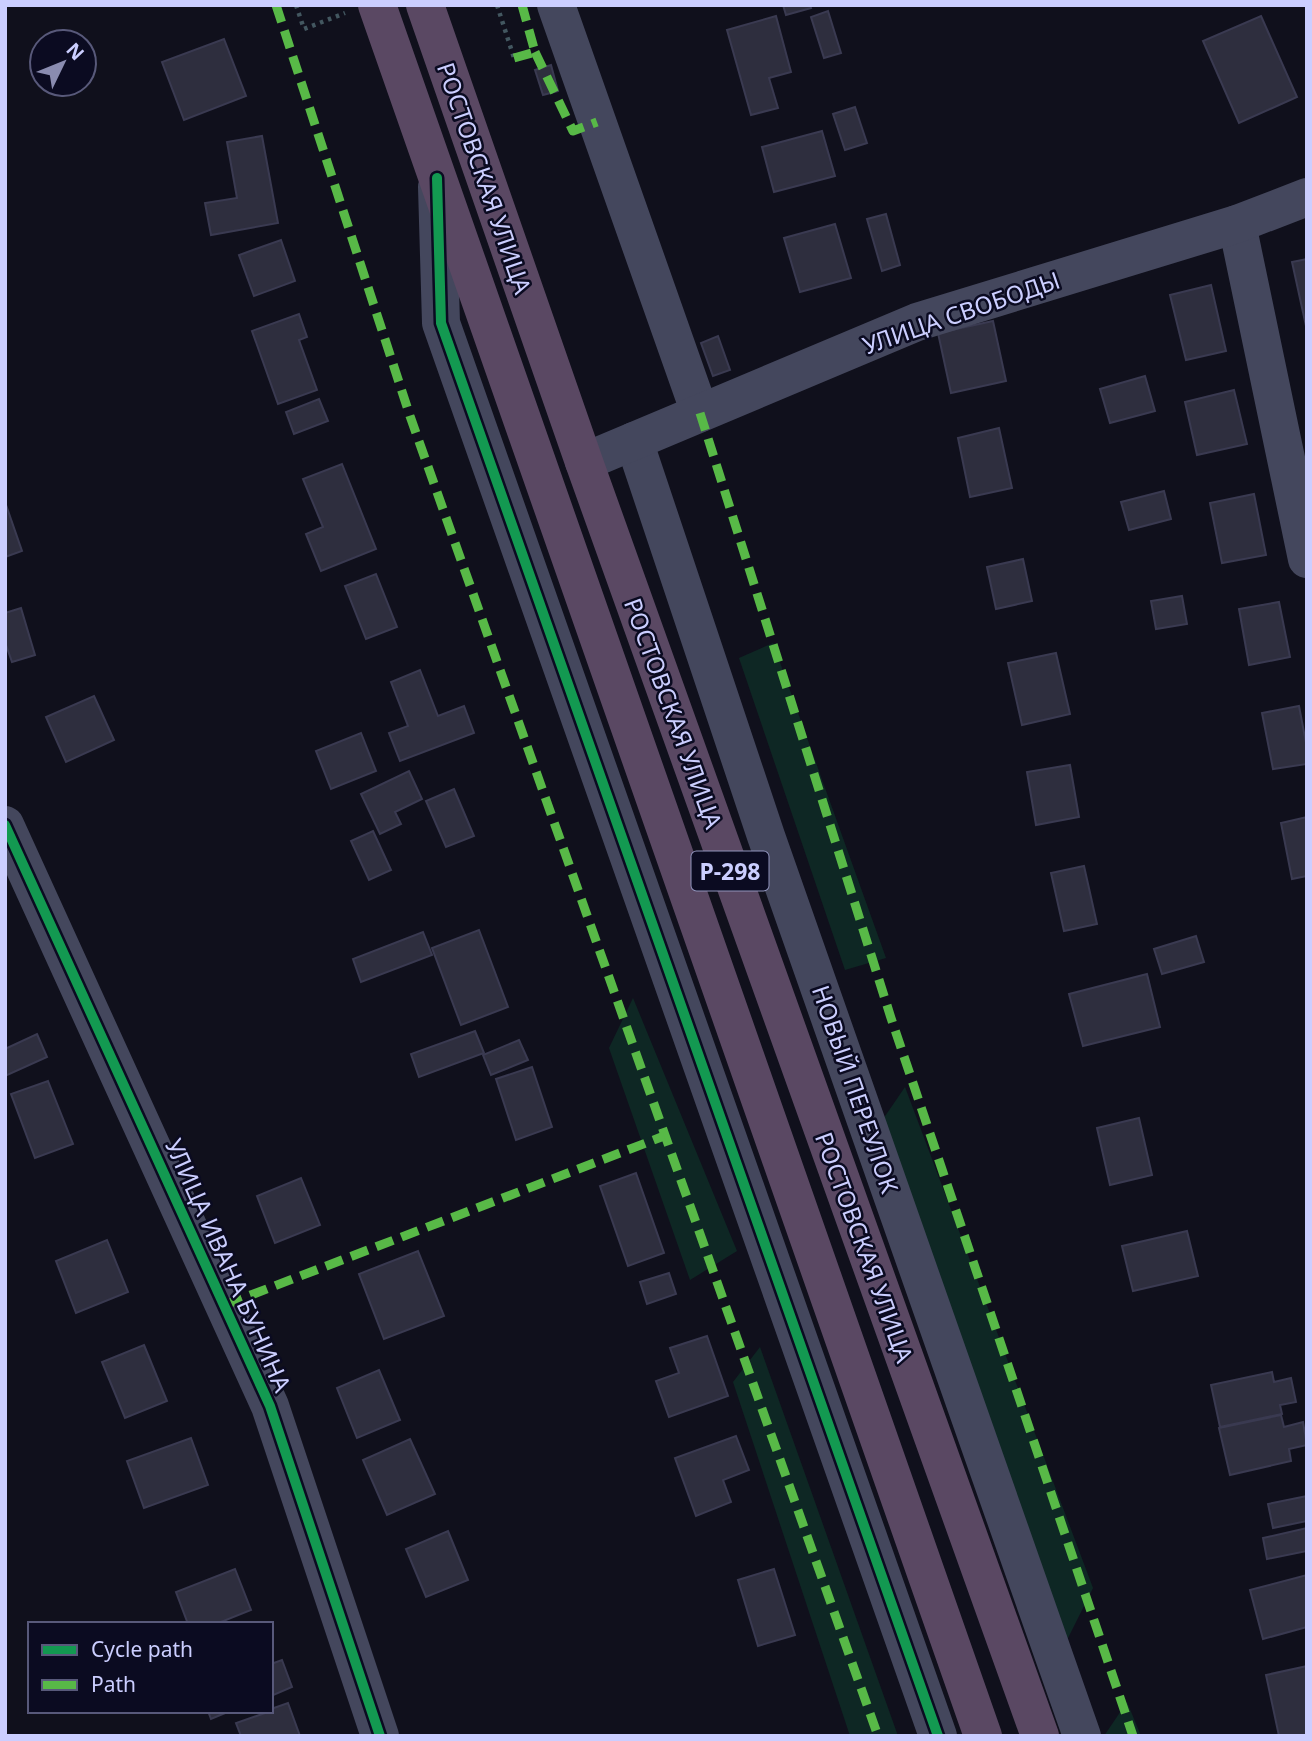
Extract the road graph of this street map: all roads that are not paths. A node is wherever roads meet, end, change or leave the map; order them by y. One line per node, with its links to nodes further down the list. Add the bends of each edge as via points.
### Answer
1 (425, 5): 9 (highway, РОСТОВСКАЯ УЛИЦА / Р-298)
2 (556, 5): 7 (street)
3 (365, 8): 4 (highway, РОСТОВСКАЯ УЛИЦА / Р-298)
4 (437, 178): 13 (street, via 441,323); 14 (highway, РОСТОВСКАЯ УЛИЦА / Р-298)
5 (1307, 197): 6 (street, УЛИЦА СВОБОДЫ)
6 (1237, 224): 7 (street, УЛИЦА СВОБОДЫ, via 917,321); 10 (street)
7 (700, 413): 8 (street, УЛИЦА СВОБОДЫ)
8 (634, 441): 9 (street, УЛИЦА СВОБОДЫ); 16 (street, НОВЫЙ ПЕРЕУЛОК, via 766,836)
9 (584, 462): 15 (highway, РОСТОВСКАЯ УЛИЦА / Р-298)
10 (1307, 559)
11 (5, 825): 12 (street, УЛИЦА ИВАНА БУНИНА, via 270,1406)
12 (380, 1736)
13 (938, 1736)
14 (984, 1736)
15 (1040, 1736)
16 (1082, 1736)

